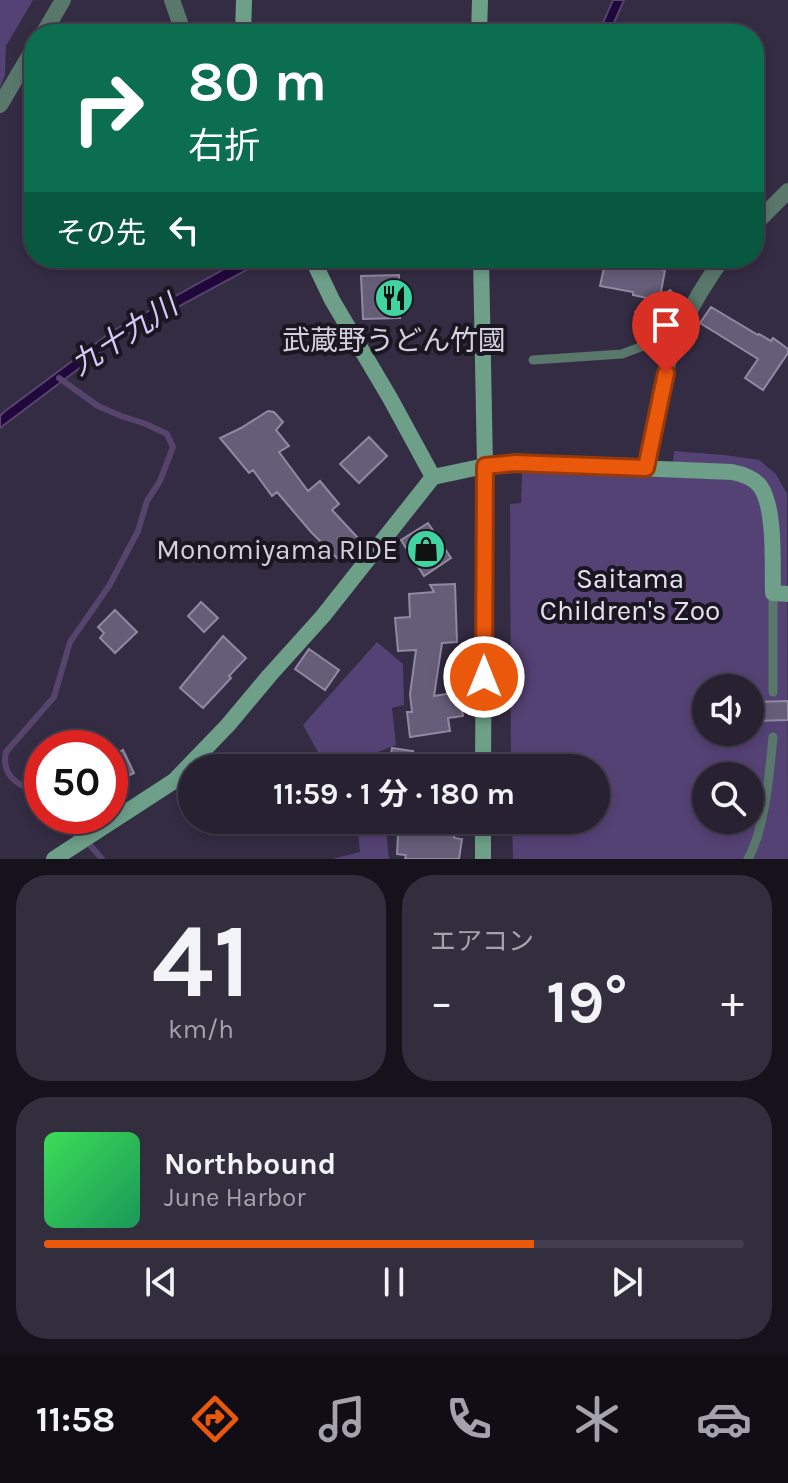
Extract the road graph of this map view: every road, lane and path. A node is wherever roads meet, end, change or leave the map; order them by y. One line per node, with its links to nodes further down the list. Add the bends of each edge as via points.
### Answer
1 (63, 0): 5 (street)
2 (172, 0): 6 (street)
3 (244, 0): 7 (street)
4 (480, 0): 8 (street)
5 (49, 24)
6 (180, 24)
7 (243, 24)
8 (479, 24)
9 (24, 65): 10 (street)
10 (0, 105)
11 (788, 191): 12 (street)
12 (764, 215)
13 (317, 268): 20 (street)
14 (481, 268): 18 (street)
15 (716, 268): 16 (street)
16 (680, 332): 17 (lane, via 622,354); 19 (street)
17 (533, 360)
18 (485, 466): 19 (street); 20 (street); 24 (street)
19 (646, 468): 21 (street, via 732,472 759,485 769,507)
20 (433, 477): 26 (street, via 323,616 174,781)
21 (780, 594): 22 (lane)
22 (773, 692)
23 (773, 737): 28 (lane, via 760,826)
24 (483, 754)
25 (483, 834): 27 (street)
26 (54, 859)
27 (483, 859)
28 (748, 859)

